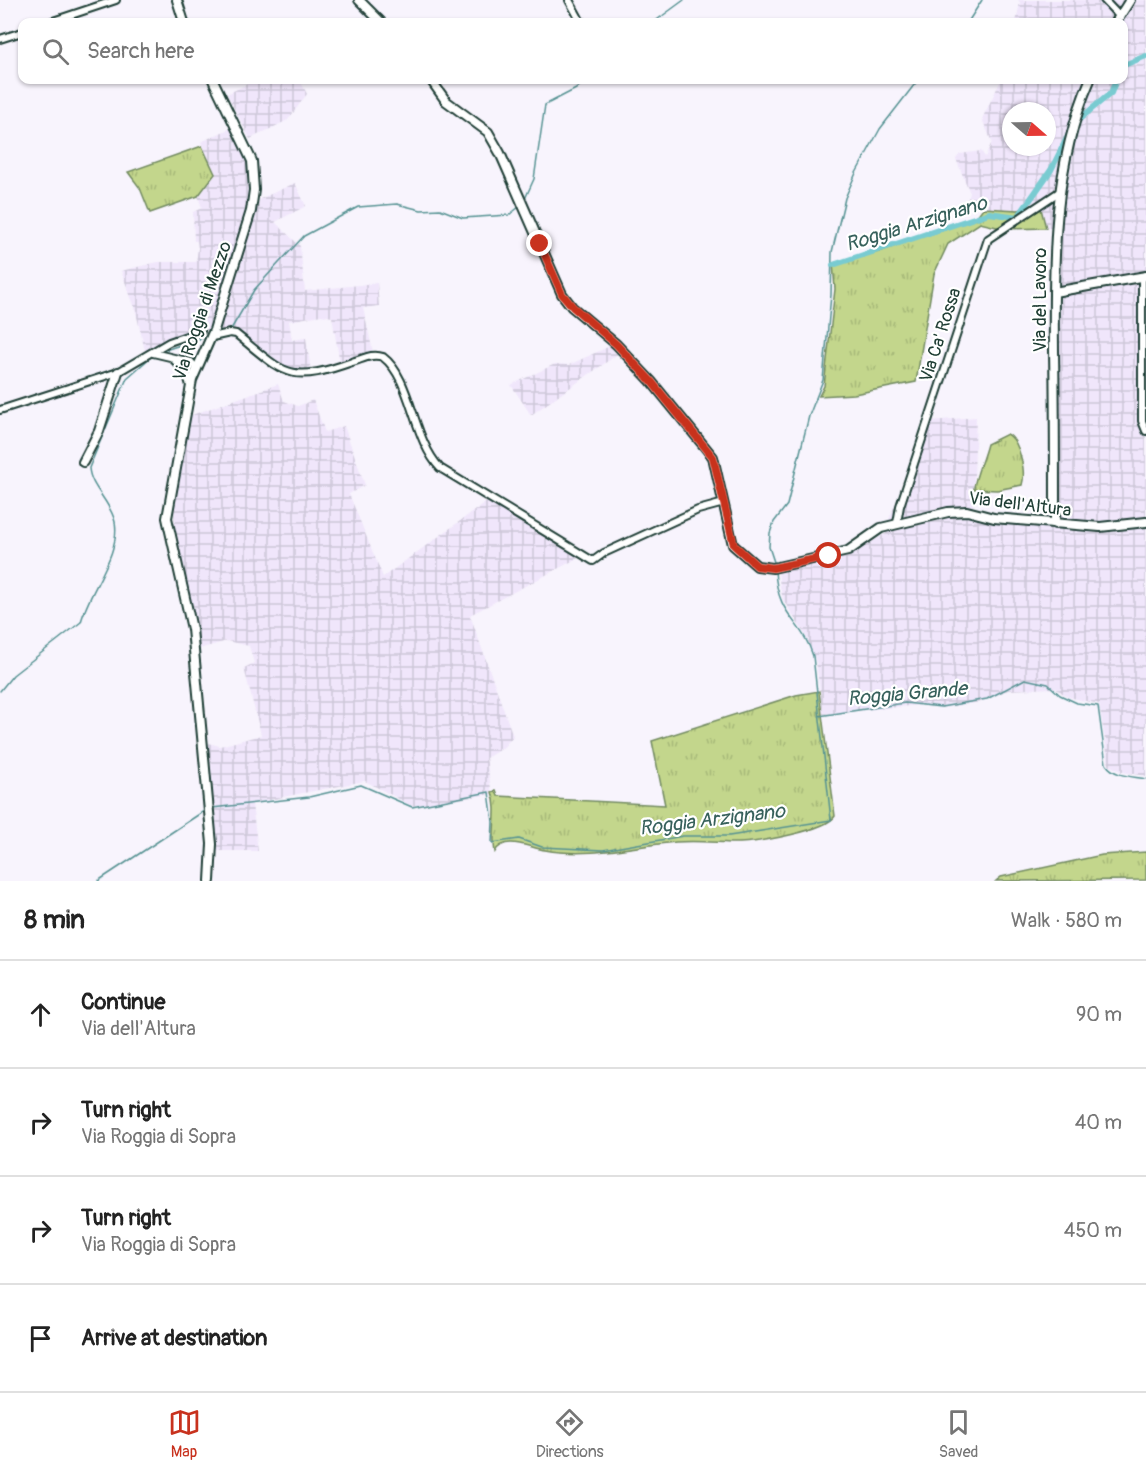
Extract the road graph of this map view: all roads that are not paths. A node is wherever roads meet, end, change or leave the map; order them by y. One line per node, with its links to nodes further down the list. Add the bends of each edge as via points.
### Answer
1 (116, 0): 7 (street)
2 (177, 0): 8 (street)
3 (569, 0): 10 (street)
4 (1104, 0): 11 (street)
5 (1130, 0): 12 (street)
6 (362, 1): 9 (street)
7 (62, 18)
8 (183, 18)
9 (377, 18)
10 (579, 18)
11 (1117, 18)
12 (1119, 18)
13 (18, 33): 14 (street)
14 (0, 39)
15 (215, 84): 22 (street, Via Roggia di Mezzo, via 252,161 254,190 251,211)
16 (433, 84): 31 (street, via 446,101 488,132 562,294 651,381 713,457)
17 (1088, 84): 18 (street, Via del Lavoro, via 1072,128)
18 (1059, 192): 20 (street, Via del Lavoro); 33 (street, Via Ca' Rossa, via 988,238)
19 (1144, 277): 20 (street); 29 (street, via 1142,421)
20 (1054, 292): 34 (street, Via del Lavoro)
21 (201, 331): 23 (street, via 169,342)
22 (211, 337): 24 (street, via 198,356); 25 (street, Via Roggia di Mezzo); 31 (street, via 236,334 270,364 295,375 320,372 371,356 383,357 391,362 426,450 440,468 593,561 698,510)
23 (153, 353): 24 (street); 26 (street)
24 (172, 357): 25 (street); 27 (street, via 186,372)
25 (197, 369): 27 (street, Via Roggia di Mezzo)
26 (118, 372): 28 (street); 30 (street, via 99,431)
27 (190, 390): 35 (street, Via Roggia di Mezzo, via 167,518 192,629 212,844)
28 (0, 410)
29 (1146, 431)
30 (83, 462)
31 (724, 503): 33 (street, Via dell'Altura, via 734,545 757,566 773,568 848,551 881,528)
32 (1146, 522): 34 (street, Via dell'Altura, via 1108,527)
33 (897, 523): 34 (street, Via dell'Altura, via 967,511 993,518)
34 (1055, 524)
35 (210, 881)

